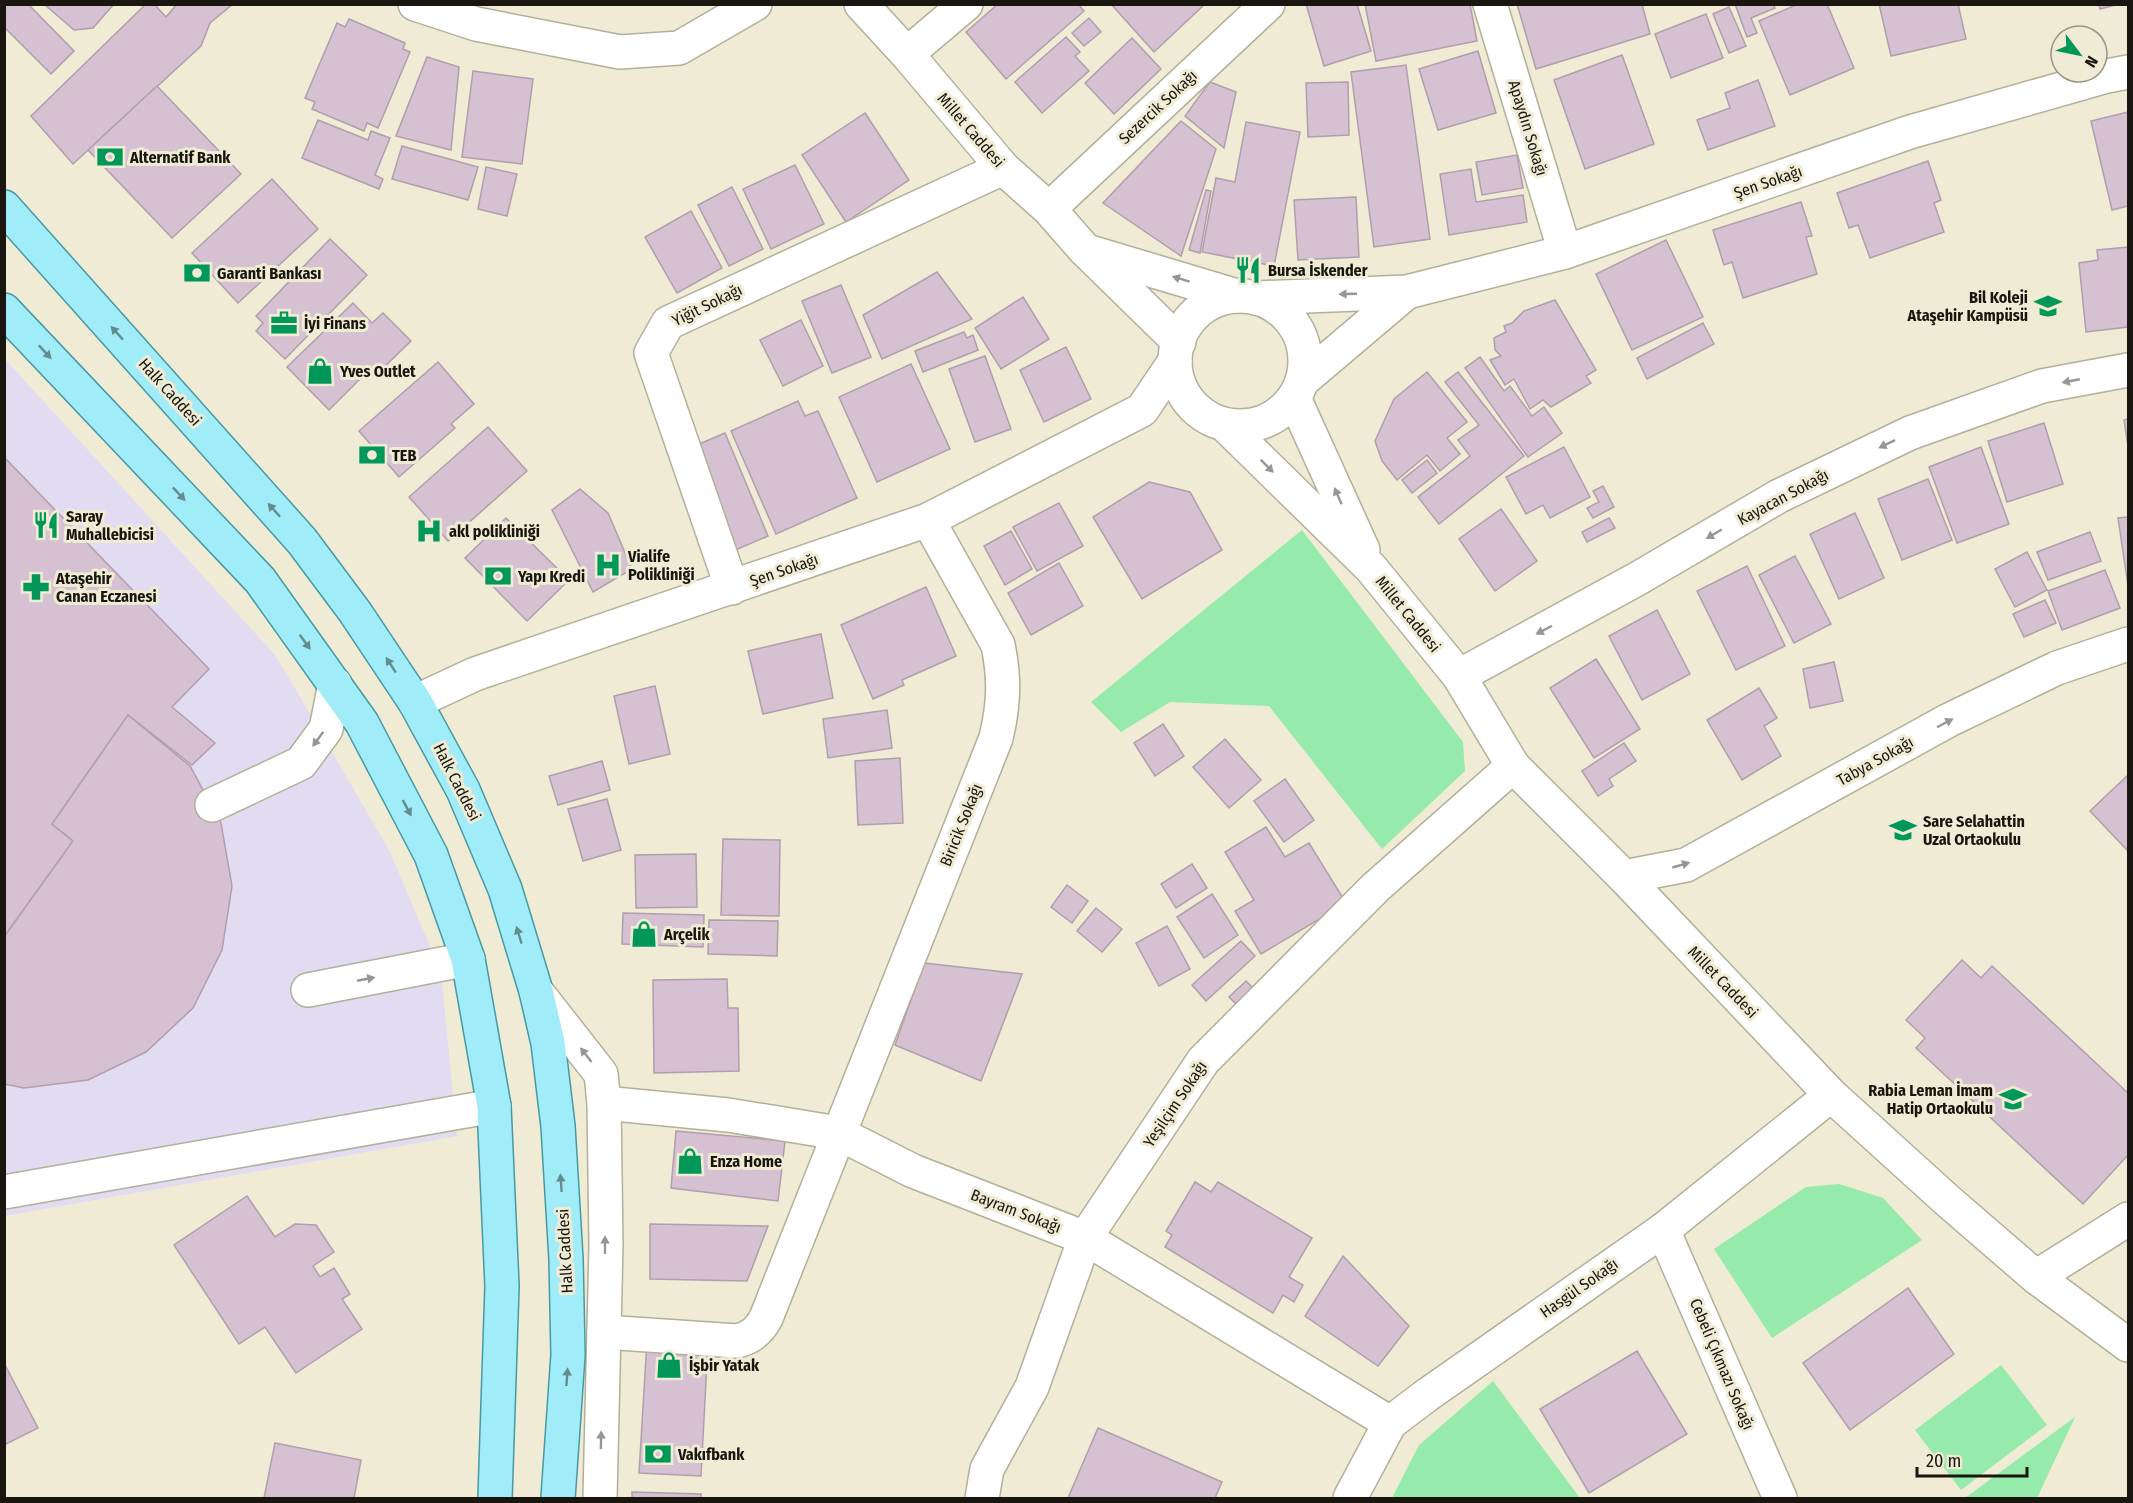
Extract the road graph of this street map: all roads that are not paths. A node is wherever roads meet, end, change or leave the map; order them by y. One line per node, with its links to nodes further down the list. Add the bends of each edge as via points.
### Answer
1 (415, 4): 2 (street, via 476,24 620,52 679,48)
2 (755, 4)
3 (861, 4): 7 (street, Millet Caddesi)
4 (966, 4): 7 (street)
5 (1268, 4): 11 (street, Sezercik Sokağı)
6 (1490, 4): 13 (street, Apaydın Sokağı)
7 (907, 54): 9 (street, Millet Caddesi)
8 (2128, 72): 13 (street, Şen Sokağı, via 1910,132)
9 (1003, 168): 11 (street, Millet Caddesi); 24 (street, Yiğit Sokağı, via 668,323 651,353)
10 (4, 207): 28 (main road, Halk Caddesi, one-way to 10, via 302,542)
11 (1049, 209): 12 (street, Millet Caddesi)
12 (1085, 250): 15 (street, one-way to 12); 17 (street, Millet Caddesi)
13 (1565, 252): 14 (street, Şen Sokağı)
14 (1407, 292): 15 (street, Şen Sokağı, one-way to 15); 19 (street, Şen Sokağı)
15 (1247, 297): 17 (street, via 1218,300 1200,309 1187,324); 19 (street, via 1276,306 1292,320 1302,339 1305,360)
16 (4, 310): 27 (main road, one-way to 27, via 260,580)
17 (1177, 351): 20 (street, Şen Sokağı); 21 (street, via 1179,383 1189,402)
18 (2128, 370): 26 (street, Kayacan Sokağı, one-way to 26, via 2042,386 1910,433 1779,496)
19 (1298, 390): 21 (street, via 1280,412 1264,422 1245,426); 23 (street, one-way to 19)
20 (1142, 410): 21 (street); 22 (street, Şen Sokağı)
21 (1215, 420): 23 (street, one-way to 23)
22 (928, 520): 24 (street, Şen Sokağı); 38 (street, Biricik Sokağı, via 998,645 1004,691 1001,715 996,738)
23 (1371, 568): 26 (street, Millet Caddesi)
24 (732, 588): 28 (street, Şen Sokağı, via 475,674)
25 (2128, 644): 31 (street, Tabya Sokağı, one-way to 25, via 1686,865 1949,720 2057,668)
26 (1459, 676): 29 (street, Millet Caddesi)
27 (335, 684): 30 (street, one-way to 30, via 326,729 301,763); 32 (main road, one-way to 32, via 362,723 431,855)
28 (415, 702): 34 (main road, Halk Caddesi, one-way to 28, via 505,888 464,790)
29 (1513, 765): 31 (street, Millet Caddesi); 42 (street, Yeşilçim Sokağı, via 1376,887 1203,1061)
30 (212, 805)
31 (1624, 877): 35 (street, Millet Caddesi)
32 (468, 959): 33 (street, one-way to 32); 37 (main road)
33 (308, 990)
34 (536, 991): 36 (street, one-way to 34, via 601,1074); 48 (main road, Halk Caddesi, one-way to 34, via 568,1355 566,1259 558,1126 548,1043)
35 (1831, 1095): 41 (street, Hasgül Sokağı); 43 (street, Millet Caddesi)
36 (604, 1103): 38 (street, Bayram Sokağı, via 728,1115); 44 (street, one-way to 36)
37 (494, 1106): 39 (street); 47 (main road, via 502,1286)
38 (838, 1133): 42 (street, Bayram Sokağı, via 913,1172); 44 (street, Biricik Sokağı, via 766,1318 753,1335 737,1341)
39 (4, 1192)
40 (2128, 1219): 43 (street)
41 (1663, 1230): 46 (street, Hasgül Sokağı); 52 (street, Cebeli Çıkmazı Sokağı)
42 (1085, 1238): 46 (street, Bayram Sokağı); 50 (street, Yeşilçim Sokağı, via 1032,1387 987,1469)
43 (2036, 1277): 45 (street, Millet Caddesi)
44 (604, 1332): 49 (street, one-way to 44)
45 (2128, 1346)
46 (1390, 1423): 51 (street, Hasgül Sokağı)
47 (495, 1498)
48 (558, 1498)
49 (600, 1498)
50 (982, 1498)
51 (1350, 1498)
52 (1780, 1498)

